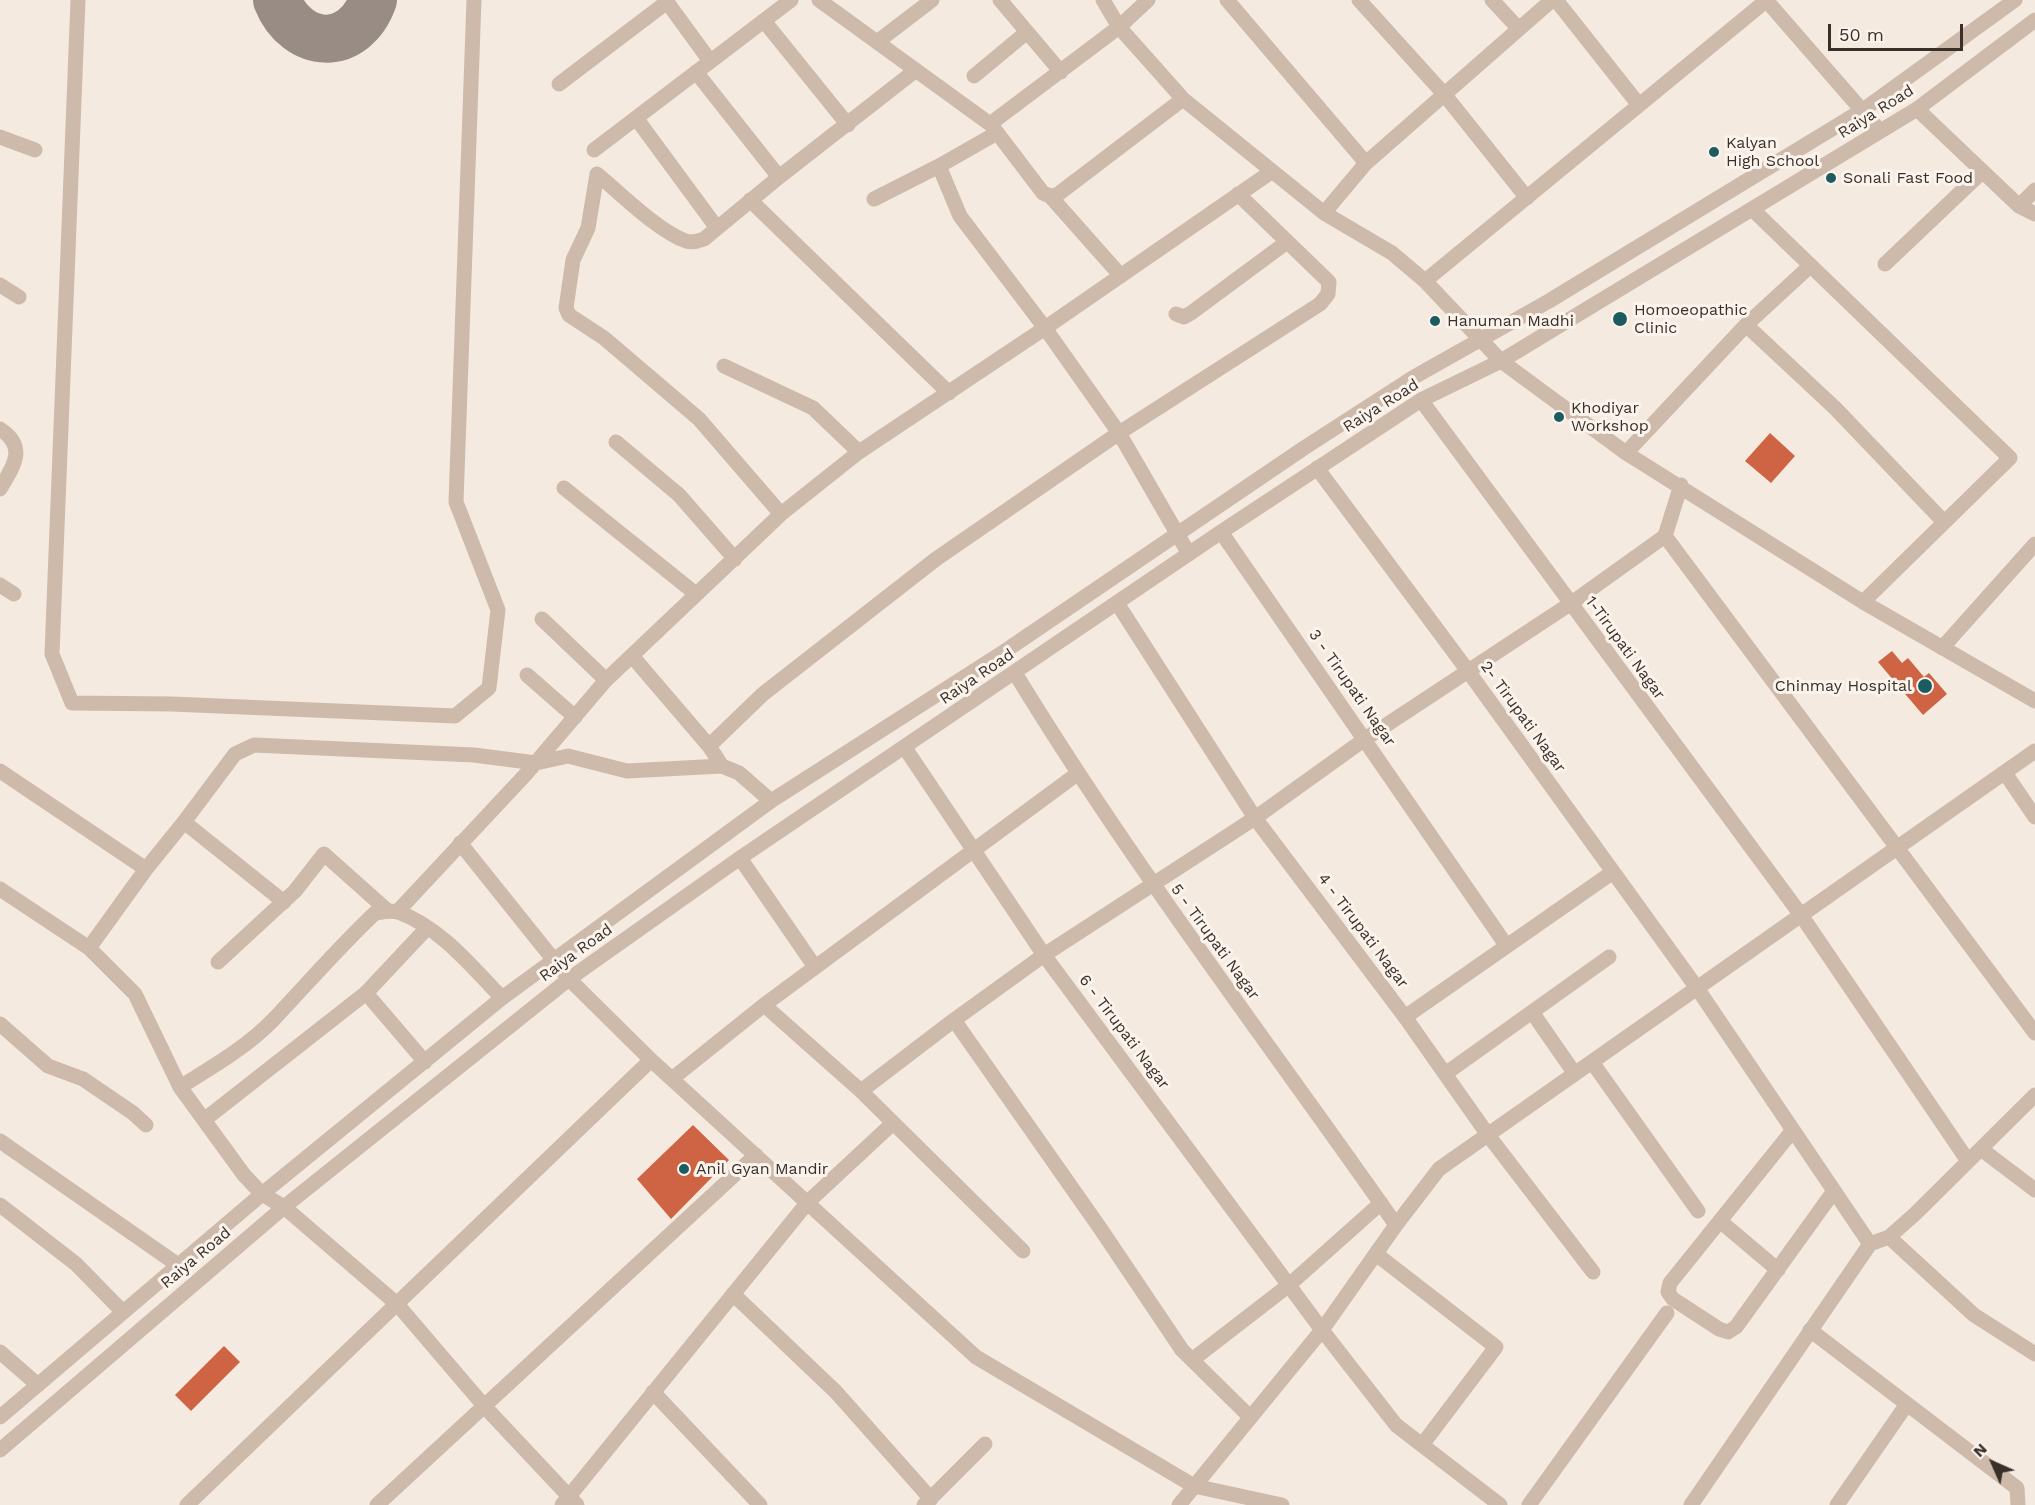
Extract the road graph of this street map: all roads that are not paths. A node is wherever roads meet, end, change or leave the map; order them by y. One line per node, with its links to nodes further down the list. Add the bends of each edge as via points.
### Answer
1 (78, 0): 2 (street, via 52,654 72,703 455,716 489,688 498,610 456,502)
2 (474, 0)
3 (791, 0): 16 (street)
4 (819, 0): 20 (street)
5 (932, 0): 20 (street)
6 (1000, 0): 19 (street)
7 (1103, 0): 17 (street)
8 (1148, 0): 17 (street)
9 (1227, 0): 39 (street)
10 (1359, 0): 27 (street)
11 (1492, 0): 18 (street)
12 (1554, 0): 18 (street); 29 (street)
13 (1767, 0): 29 (street); 31 (street)
14 (2015, 0): 31 (street, Raiya Road)
15 (2035, 20): 30 (street, Raiya Road)
16 (764, 21): 21 (street); 33 (street)
17 (1119, 27): 24 (street); 28 (street)
18 (1518, 29): 27 (street)
19 (1027, 32): 24 (street); 25 (street)
20 (877, 42): 22 (street)
21 (710, 61): 23 (street); 26 (street, via 667,2)
22 (916, 70): 33 (street); 34 (street)
23 (696, 72): 32 (street); 43 (street)
24 (1061, 72): 34 (street)
25 (974, 76)
26 (559, 84)
27 (1444, 94): 39 (street); 47 (street)
28 (1183, 99): 41 (street); 46 (street, via 1057,195)
29 (1639, 105): 47 (street)
30 (1917, 109): 35 (street, Raiya Road); 42 (street)
31 (1863, 110): 35 (street); 65 (street, Raiya Road)
32 (636, 118): 38 (street); 54 (street)
33 (848, 125): 43 (street)
34 (993, 129): 40 (street); 46 (street, via 1043,193)
35 (1880, 131): 51 (street, Raiya Road)
36 (0, 137): 37 (street)
37 (35, 150)
38 (594, 150)
39 (1366, 163): 52 (street)
40 (939, 166): 48 (street); 64 (street, via 960,216)
41 (1271, 172): 45 (street); 52 (street)
42 (1982, 172): 50 (street); 56 (street)
43 (779, 177): 49 (street)
44 (2035, 190): 50 (street)
45 (1238, 194): 55 (street); 58 (street)
46 (1050, 196): 58 (street)
47 (1527, 198): 59 (street)
48 (874, 199)
49 (750, 200): 54 (street); 68 (street)
50 (2019, 206): 53 (street)
51 (1752, 208): 57 (street); 66 (street, Raiya Road)
52 (1324, 213): 59 (street, via 1392,253)
53 (2035, 214)
54 (717, 228): 79 (street, via 704,239 687,242 665,230 597,174 588,228 573,260 566,308 569,315 604,338 699,419)
55 (1287, 243): 62 (street, via 1191,313 1184,317); 71 (street, via 1329,282 1328,294 1320,304)
56 (1885, 264)
57 (1809, 267): 63 (street); 80 (street, via 2010,458)
58 (1121, 276): 64 (street)
59 (1425, 280): 65 (street)
60 (0, 285): 61 (street)
61 (19, 297)
62 (1176, 314)
63 (1746, 325): 74 (street); 80 (street, via 1835,408)
64 (1045, 328): 68 (street); 71 (street)
65 (1480, 339): 66 (street); 82 (street, Raiya Road, via 1334,428)
66 (1501, 361): 69 (street, Raiya Road); 74 (street)
67 (724, 366): 73 (street, via 813,408)
68 (949, 393): 73 (street)
69 (1421, 400): 75 (street, Raiya Road); 92 (street, 1-Tirupati Nagar)
70 (0, 429): 78 (street, via 16,446 16,462)
71 (1119, 433): 82 (street); 103 (street, via 936,560 763,694)
72 (616, 442): 86 (street, via 679,495)
73 (859, 452): 79 (street)
74 (1626, 453): 76 (street)
75 (1317, 468): 81 (street, Raiya Road); 96 (street, 2- Tirupati Nagar)
76 (1681, 485): 83 (street); 90 (street)
77 (564, 488): 89 (street)
78 (0, 489)
79 (781, 514): 86 (street)
80 (1944, 522): 90 (street)
81 (1221, 532): 85 (street, Raiya Road); 102 (street, 3 - Tirupati Nagar)
82 (1176, 534): 85 (street); 111 (street, Raiya Road, via 1005,651)
83 (1665, 536): 92 (street); 116 (street)
84 (2034, 546): 94 (street)
85 (1189, 554): 91 (street, Raiya Road)
86 (735, 559): 89 (street)
87 (0, 585): 88 (street)
88 (14, 594)
89 (696, 594): 95 (street)
90 (1863, 602): 94 (street)
91 (1118, 603): 97 (street, Raiya Road); 113 (street, 4 - Tirupati Nagar)
92 (1570, 603): 96 (street); 125 (street, 1-Tirupati Nagar)
93 (542, 619): 99 (street)
94 (1942, 648): 100 (street)
95 (633, 656): 99 (street); 103 (street)
96 (1468, 671): 102 (street); 120 (street, 2- Tirupati Nagar)
97 (1015, 673): 104 (street, Raiya Road); 110 (street, 5 - Tirupati Nagar)
98 (527, 675): 101 (street)
99 (606, 680): 101 (street)
100 (2035, 700)
101 (575, 717): 106 (street)
102 (1365, 739): 113 (street); 127 (street, 3 - Tirupati Nagar)
103 (709, 746): 107 (street)
104 (905, 748): 117 (street, 6 - Tirupati Nagar); 118 (street, Raiya Road)
105 (2035, 751): 108 (street)
106 (536, 763): 107 (street, via 568,756 627,771); 114 (street, via 474,755 254,745 235,754); 115 (street)
107 (722, 766): 111 (street, via 739,773)
108 (2005, 772): 112 (street); 116 (street)
109 (1, 773): 119 (street)
110 (1077, 774): 117 (street); 121 (street, 5 - Tirupati Nagar)
111 (771, 801): 131 (street, Raiya Road)
112 (2035, 817)
113 (1255, 818): 121 (street); 140 (street, 4 - Tirupati Nagar)
114 (184, 822): 119 (street); 123 (street)
115 (460, 843): 124 (street); 131 (street)
116 (1899, 847): 125 (street); 143 (street)
117 (976, 850): 129 (street, 6 - Tirupati Nagar); 133 (street)
118 (740, 858): 133 (street); 134 (street, Raiya Road)
119 (146, 869): 128 (street)
120 (1613, 872): 127 (street); 135 (street, 2- Tirupati Nagar)
121 (1151, 884): 129 (street); 166 (street, 5 - Tirupati Nagar)
122 (0, 889): 128 (street)
123 (284, 902): 124 (street, via 324,854); 132 (street)
124 (392, 912): 126 (street); 150 (street, via 375,913 272,1021 225,1059)
125 (1801, 915): 135 (street); 161 (street, 1-Tirupati Nagar)
126 (427, 927): 136 (street); 137 (street, via 458,952)
127 (1506, 945): 140 (street)
128 (88, 948): 150 (street, via 135,994)
129 (1044, 955): 141 (street); 179 (street, 6 - Tirupati Nagar)
130 (1609, 957): 139 (street)
131 (553, 958): 134 (street); 137 (street, Raiya Road)
132 (218, 962)
133 (815, 967): 138 (street)
134 (569, 979): 144 (street); 168 (street, Raiya Road)
135 (1697, 988): 146 (street); 156 (street, 2- Tirupati Nagar)
136 (366, 993): 145 (street); 153 (street)
137 (502, 998): 145 (street, Raiya Road)
138 (764, 1005): 149 (street); 151 (street)
139 (1532, 1012): 147 (street); 148 (street)
140 (1405, 1017): 147 (street, 4 - Tirupati Nagar)
141 (954, 1020): 151 (street); 188 (street)
142 (0, 1024): 155 (street, via 48,1066 83,1078)
143 (2035, 1033)
144 (651, 1060): 149 (street); 181 (street)
145 (425, 1062): 164 (street, Raiya Road)
146 (1592, 1062): 148 (street); 169 (street)
147 (1445, 1074): 157 (street, 4 - Tirupati Nagar)
148 (1575, 1074): 157 (street)
149 (673, 1078): 160 (street)
150 (180, 1087): 153 (street)
151 (861, 1091): 154 (street)
152 (2035, 1095): 159 (street)
153 (204, 1120): 164 (street)
154 (893, 1123): 165 (street); 174 (street)
155 (146, 1125)
156 (1792, 1130): 163 (street, 2- Tirupati Nagar); 170 (street)
157 (1488, 1135): 171 (street, via 1439,1169); 178 (street, 4 - Tirupati Nagar)
158 (0, 1141): 176 (street)
159 (1980, 1149): 161 (street); 162 (street)
160 (756, 1155): 165 (street); 192 (street)
161 (1968, 1161): 172 (street)
162 (2035, 1190)
163 (1834, 1191): 173 (street, 2- Tirupati Nagar); 177 (street)
164 (262, 1194): 168 (street); 176 (street, Raiya Road)
165 (808, 1202): 180 (street); 198 (street, via 976,1357)
166 (1382, 1203): 171 (street, 5 - Tirupati Nagar); 179 (street)
167 (0, 1205): 182 (street, via 76,1264)
168 (284, 1207): 181 (street); 197 (street, Raiya Road)
169 (1698, 1211)
170 (1720, 1221): 177 (street); 177 (street, via 1670,1283 1668,1292 1673,1299 1728,1332 1736,1328)
171 (1396, 1225): 175 (street)
172 (1889, 1237): 173 (street); 187 (street, via 1974,1316)
173 (1870, 1244): 185 (street)
174 (1023, 1251)
175 (1376, 1254): 184 (street); 196 (street, via 1496,1347)
176 (178, 1265): 182 (street, Raiya Road)
177 (1778, 1270)
178 (1593, 1272)
179 (1289, 1286): 184 (street, 6 - Tirupati Nagar); 188 (street)
180 (733, 1294): 190 (street); 200 (street, via 836,1392)
181 (397, 1304): 192 (street); 201 (street)
182 (123, 1312): 189 (street, Raiya Road)
183 (1667, 1313): 207 (street)
184 (1322, 1330): 194 (street); 196 (street, 6 - Tirupati Nagar, via 1396,1425)
185 (1810, 1330): 191 (street); 208 (street)
186 (0, 1353): 189 (street)
187 (2035, 1354)
188 (1192, 1360): 194 (street)
189 (39, 1385): 193 (street, Raiya Road)
190 (653, 1392): 199 (street); 203 (street)
191 (1907, 1404): 209 (street); 210 (street, via 2017,1488)
192 (485, 1407): 199 (street); 202 (street)
193 (0, 1417)
194 (1250, 1417): 198 (street)
195 (985, 1444): 200 (street)
196 (1422, 1445): 206 (street, 6 - Tirupati Nagar)
197 (0, 1450)
198 (1194, 1486): 204 (street); 205 (street)
199 (570, 1502)
200 (928, 1502)
201 (187, 1505)
202 (377, 1505)
203 (760, 1505)
204 (1179, 1505)
205 (1282, 1505)
206 (1500, 1505)
207 (1529, 1505)
208 (1691, 1505)
209 (1837, 1505)
210 (2018, 1505)

